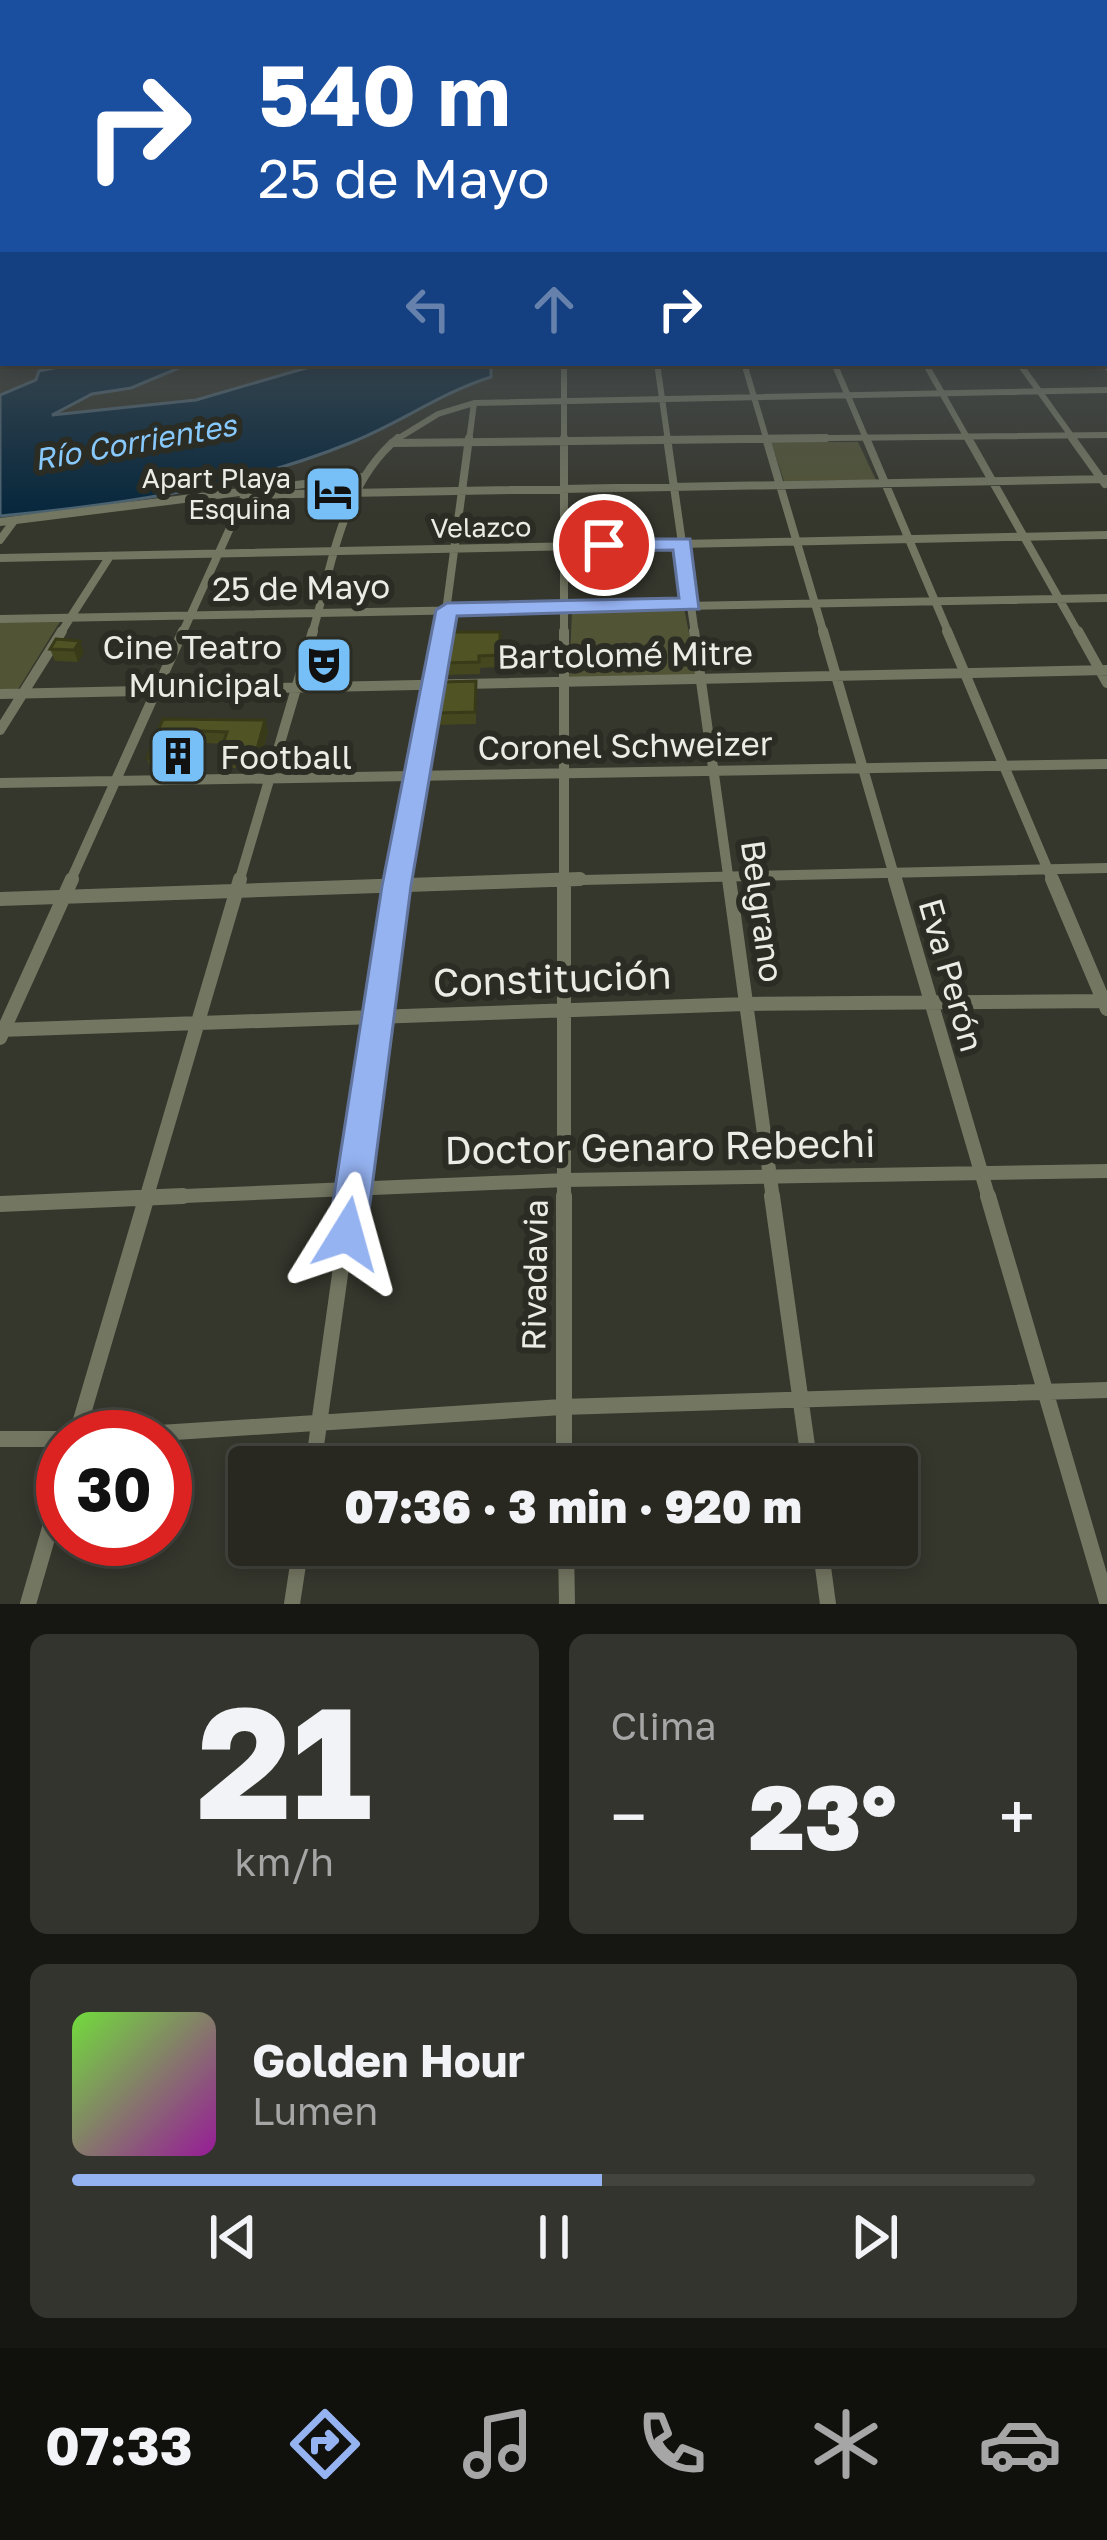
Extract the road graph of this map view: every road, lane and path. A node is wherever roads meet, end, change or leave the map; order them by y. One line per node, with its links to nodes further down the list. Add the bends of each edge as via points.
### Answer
1 (564, 366): 13 (street, Rivadavia)
2 (658, 366): 12 (street, Belgrano)
3 (745, 366): 11 (street, Eva Perón)
4 (835, 366): 10 (street)
5 (927, 366): 9 (street)
6 (1021, 366): 8 (street)
7 (1107, 390): 8 (street)
8 (1041, 392): 9 (street); 16 (street)
9 (941, 393): 10 (street); 17 (street)
10 (847, 395): 11 (street); 18 (street)
11 (754, 396): 12 (street); 19 (street, Eva Perón)
12 (664, 398): 13 (street); 20 (street, Belgrano)
13 (565, 400): 14 (street); 22 (street, Rivadavia)
14 (473, 410): 21 (street, via 453,409); 23 (street)
15 (1107, 435): 16 (street)
16 (1071, 436): 17 (street); 26 (street)
17 (968, 437): 18 (street); 25 (street)
18 (863, 439): 19 (street); 27 (street)
19 (769, 441): 20 (street); 28 (street, Eva Perón)
20 (669, 442): 22 (street); 29 (street, Belgrano)
21 (392, 443): 23 (street); 24 (street)
22 (564, 444): 23 (street); 30 (street, Rivadavia)
23 (467, 446): 31 (street)
24 (360, 477): 32 (street); 33 (street, via 238,486)
25 (992, 481): 26 (street); 27 (street); 36 (street)
26 (1105, 482)
27 (881, 483): 28 (street); 37 (street)
28 (782, 485): 29 (street); 39 (street, Eva Perón)
29 (674, 487): 30 (street); 40 (street, Belgrano)
30 (564, 488): 31 (street); 41 (street, Rivadavia)
31 (463, 490): 32 (street); 42 (street)
32 (354, 492): 43 (street); 44 (street, via 244,495)
33 (14, 521): 34 (street); 38 (street)
34 (0, 522)
35 (1107, 535): 36 (street, Velazco)
36 (1024, 536): 37 (street, Velazco); 47 (street)
37 (905, 539): 39 (street, Velazco); 49 (street)
38 (0, 540)
39 (798, 541): 40 (street, Velazco); 50 (street, Eva Perón)
40 (683, 544): 41 (street, Velazco); 51 (street, Belgrano)
41 (565, 546): 42 (street, Velazco); 52 (street, Rivadavia)
42 (454, 548): 43 (street, Velazco); 53 (street)
43 (337, 551): 44 (street, Velazco); 54 (street)
44 (217, 554): 45 (street, Velazco); 55 (street)
45 (110, 556): 46 (street, Velazco); 57 (street)
46 (0, 558)
47 (1059, 598): 48 (street, 25 de Mayo); 49 (street, 25 de Mayo); 58 (street)
48 (1107, 598)
49 (932, 600): 50 (street, 25 de Mayo); 59 (street)
50 (816, 601): 51 (street, 25 de Mayo); 60 (street, Eva Perón)
51 (691, 604): 52 (street, 25 de Mayo); 62 (street, Belgrano)
52 (565, 607): 53 (street, 25 de Mayo); 61 (street, Rivadavia)
53 (447, 610): 54 (street, 25 de Mayo); 63 (street)
54 (318, 615): 55 (street, 25 de Mayo); 65 (street)
55 (189, 617): 57 (street, 25 de Mayo); 66 (street)
56 (0, 619): 57 (street, 25 de Mayo)
57 (69, 619): 68 (street)
58 (1103, 670): 59 (street, Bartolomé Mitre); 64 (street)
59 (964, 675): 60 (street, Bartolomé Mitre); 71 (street)
60 (838, 678): 62 (street, Bartolomé Mitre); 72 (street, Eva Perón)
61 (566, 681): 62 (street, Bartolomé Mitre); 63 (street, Bartolomé Mitre); 74 (street, Rivadavia)
62 (701, 681): 73 (street, Belgrano)
63 (433, 683): 65 (street, Bartolomé Mitre); 75 (street)
64 (1107, 683)
65 (295, 686): 66 (street, Bartolomé Mitre); 76 (street)
66 (155, 690): 68 (street, Bartolomé Mitre); 77 (street)
67 (0, 694): 68 (street, Bartolomé Mitre)
68 (21, 694): 69 (street)
69 (0, 730)
70 (1107, 764): 71 (street, Coronel Schweizer)
71 (1003, 766): 72 (street, Coronel Schweizer); 80 (street)
72 (864, 768): 73 (street, Coronel Schweizer); 82 (street, Eva Perón)
73 (714, 771): 74 (street, Coronel Schweizer); 81 (street, Belgrano)
74 (566, 773): 75 (street, Coronel Schweizer); 83 (street, Rivadavia)
75 (416, 776): 76 (street, Coronel Schweizer); 84 (street)
76 (267, 778): 77 (street, Coronel Schweizer); 85 (street)
77 (115, 781): 78 (street, Coronel Schweizer); 86 (street)
78 (0, 783)
79 (1107, 868): 80 (street)
80 (1047, 870): 82 (street); 89 (street)
81 (728, 874): 82 (street); 83 (street); 88 (street, Belgrano)
82 (896, 877): 90 (street, Eva Perón)
83 (567, 878): 84 (street); 91 (street, Rivadavia)
84 (397, 886): 85 (street); 92 (street)
85 (236, 891): 86 (street); 93 (street)
86 (62, 897): 87 (street); 94 (street)
87 (0, 899)
88 (746, 1004): 90 (street, Constitución); 91 (street, Constitución); 97 (street, Belgrano)
89 (1106, 1004): 90 (street, Constitución)
90 (933, 1005): 96 (street, Eva Perón)
91 (566, 1011): 92 (street, Constitución); 98 (street, Rivadavia)
92 (376, 1016): 93 (street, Constitución); 99 (street)
93 (198, 1024): 94 (street, Constitución); 100 (street)
94 (1, 1033)
95 (1107, 1171): 96 (street, Doctor Genaro Rebechi)
96 (982, 1172): 97 (street, Doctor Genaro Rebechi); 103 (street, Eva Perón)
97 (770, 1174): 98 (street, Doctor Genaro Rebechi); 104 (street, Belgrano)
98 (566, 1180): 99 (street, Doctor Genaro Rebechi); 105 (street, Rivadavia)
99 (354, 1187): 100 (street, Doctor Genaro Rebechi); 107 (street)
100 (149, 1198): 101 (street, Doctor Genaro Rebechi); 106 (street)
101 (0, 1204)
102 (1107, 1390): 103 (street)
103 (1045, 1391): 104 (street); 118 (street, Eva Perón)
104 (800, 1396): 105 (street); 113 (street, Belgrano)
105 (562, 1407): 107 (street); 112 (street, Rivadavia)
106 (84, 1410)
107 (320, 1423): 108 (street); 111 (street)
108 (192, 1431)
109 (36, 1438): 110 (street)
110 (0, 1439)
111 (317, 1446)
112 (563, 1446)
113 (807, 1446)
114 (39, 1566): 119 (street)
115 (298, 1566): 120 (street)
116 (566, 1566): 121 (street)
117 (823, 1566): 122 (street)
118 (1107, 1602)
119 (28, 1604)
120 (292, 1604)
121 (567, 1604)
122 (828, 1604)

